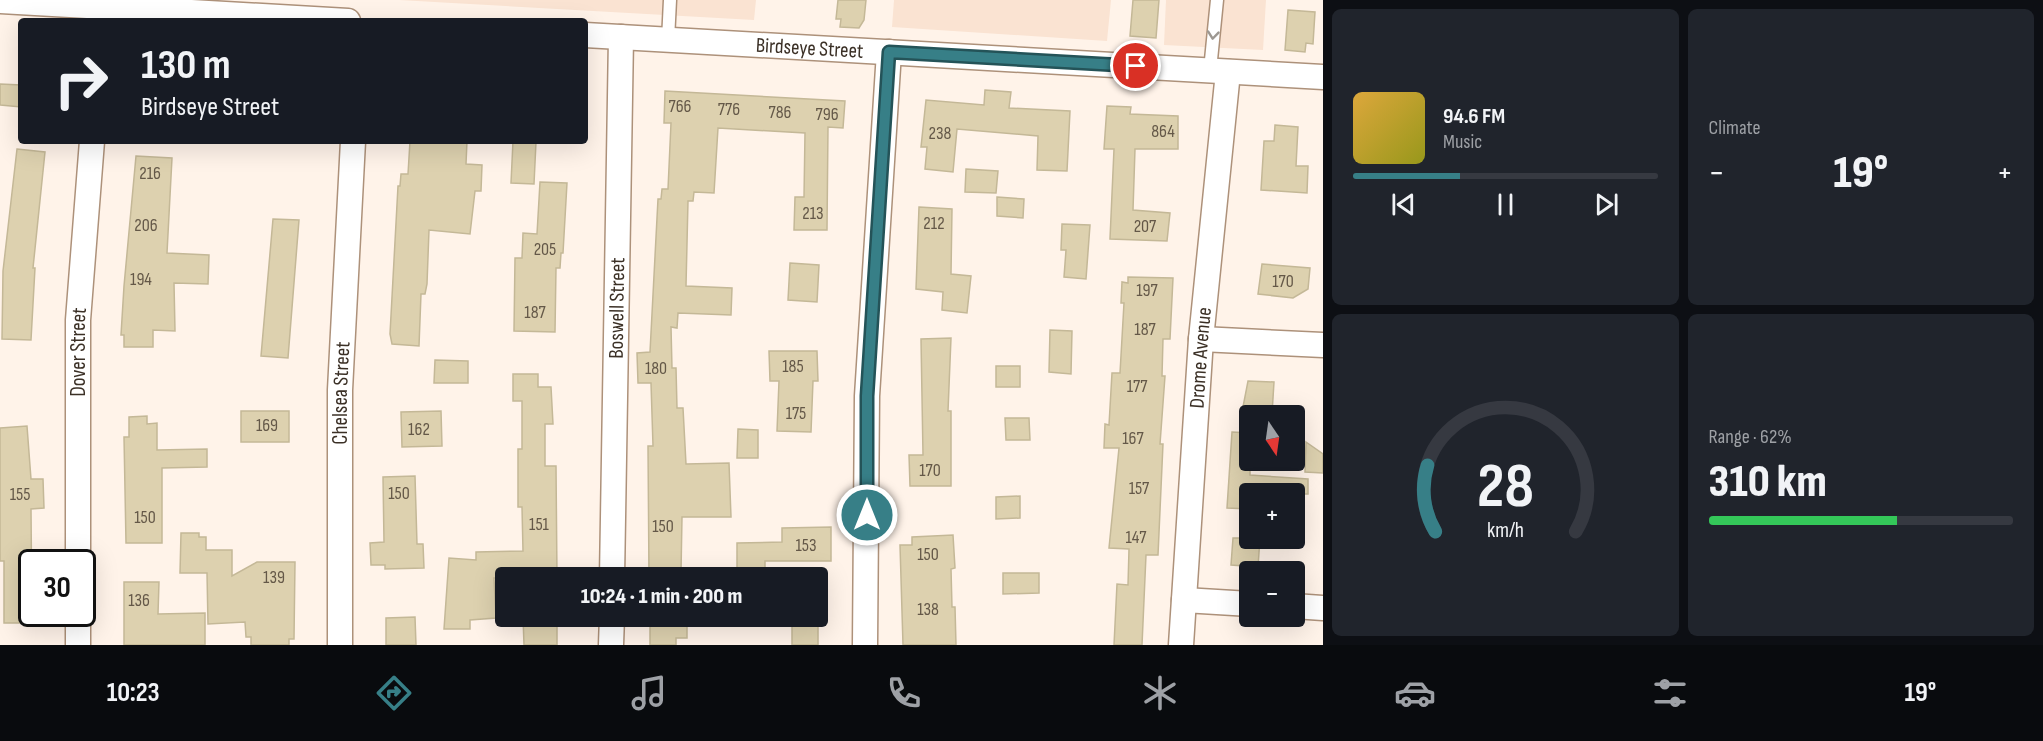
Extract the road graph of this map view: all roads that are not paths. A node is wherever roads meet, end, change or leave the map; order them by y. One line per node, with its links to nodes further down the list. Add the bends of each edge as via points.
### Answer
1 (670, 0): 8 (lane)
2 (1216, 0): 10 (lane, one-way to 10)
3 (0, 1): 4 (street)
4 (101, 10): 5 (street)
5 (281, 18)
6 (588, 35): 7 (street, Birdseye Street)
7 (621, 37): 8 (street, Birdseye Street); 17 (street, Boswell Street)
8 (668, 40): 9 (street, Birdseye Street)
9 (889, 52): 10 (street, Birdseye Street); 27 (street, via 867,396)
10 (1219, 71): 11 (street, Birdseye Street); 14 (street, Drome Avenue)
11 (1323, 77)
12 (92, 144): 16 (street, Dover Street, via 78,320)
13 (353, 144): 25 (street, Chelsea Street, via 340,390)
14 (1201, 339): 15 (street); 18 (street, Drome Avenue)
15 (1323, 345)
16 (78, 549)
17 (612, 567)
18 (1184, 600): 19 (street); 28 (street, Drome Avenue)
19 (1239, 603)
20 (1305, 607): 21 (street)
21 (1323, 608)
22 (78, 627): 24 (street)
23 (612, 627): 26 (street)
24 (78, 645)
25 (339, 645)
26 (611, 645)
27 (865, 645)
28 (1181, 645)

